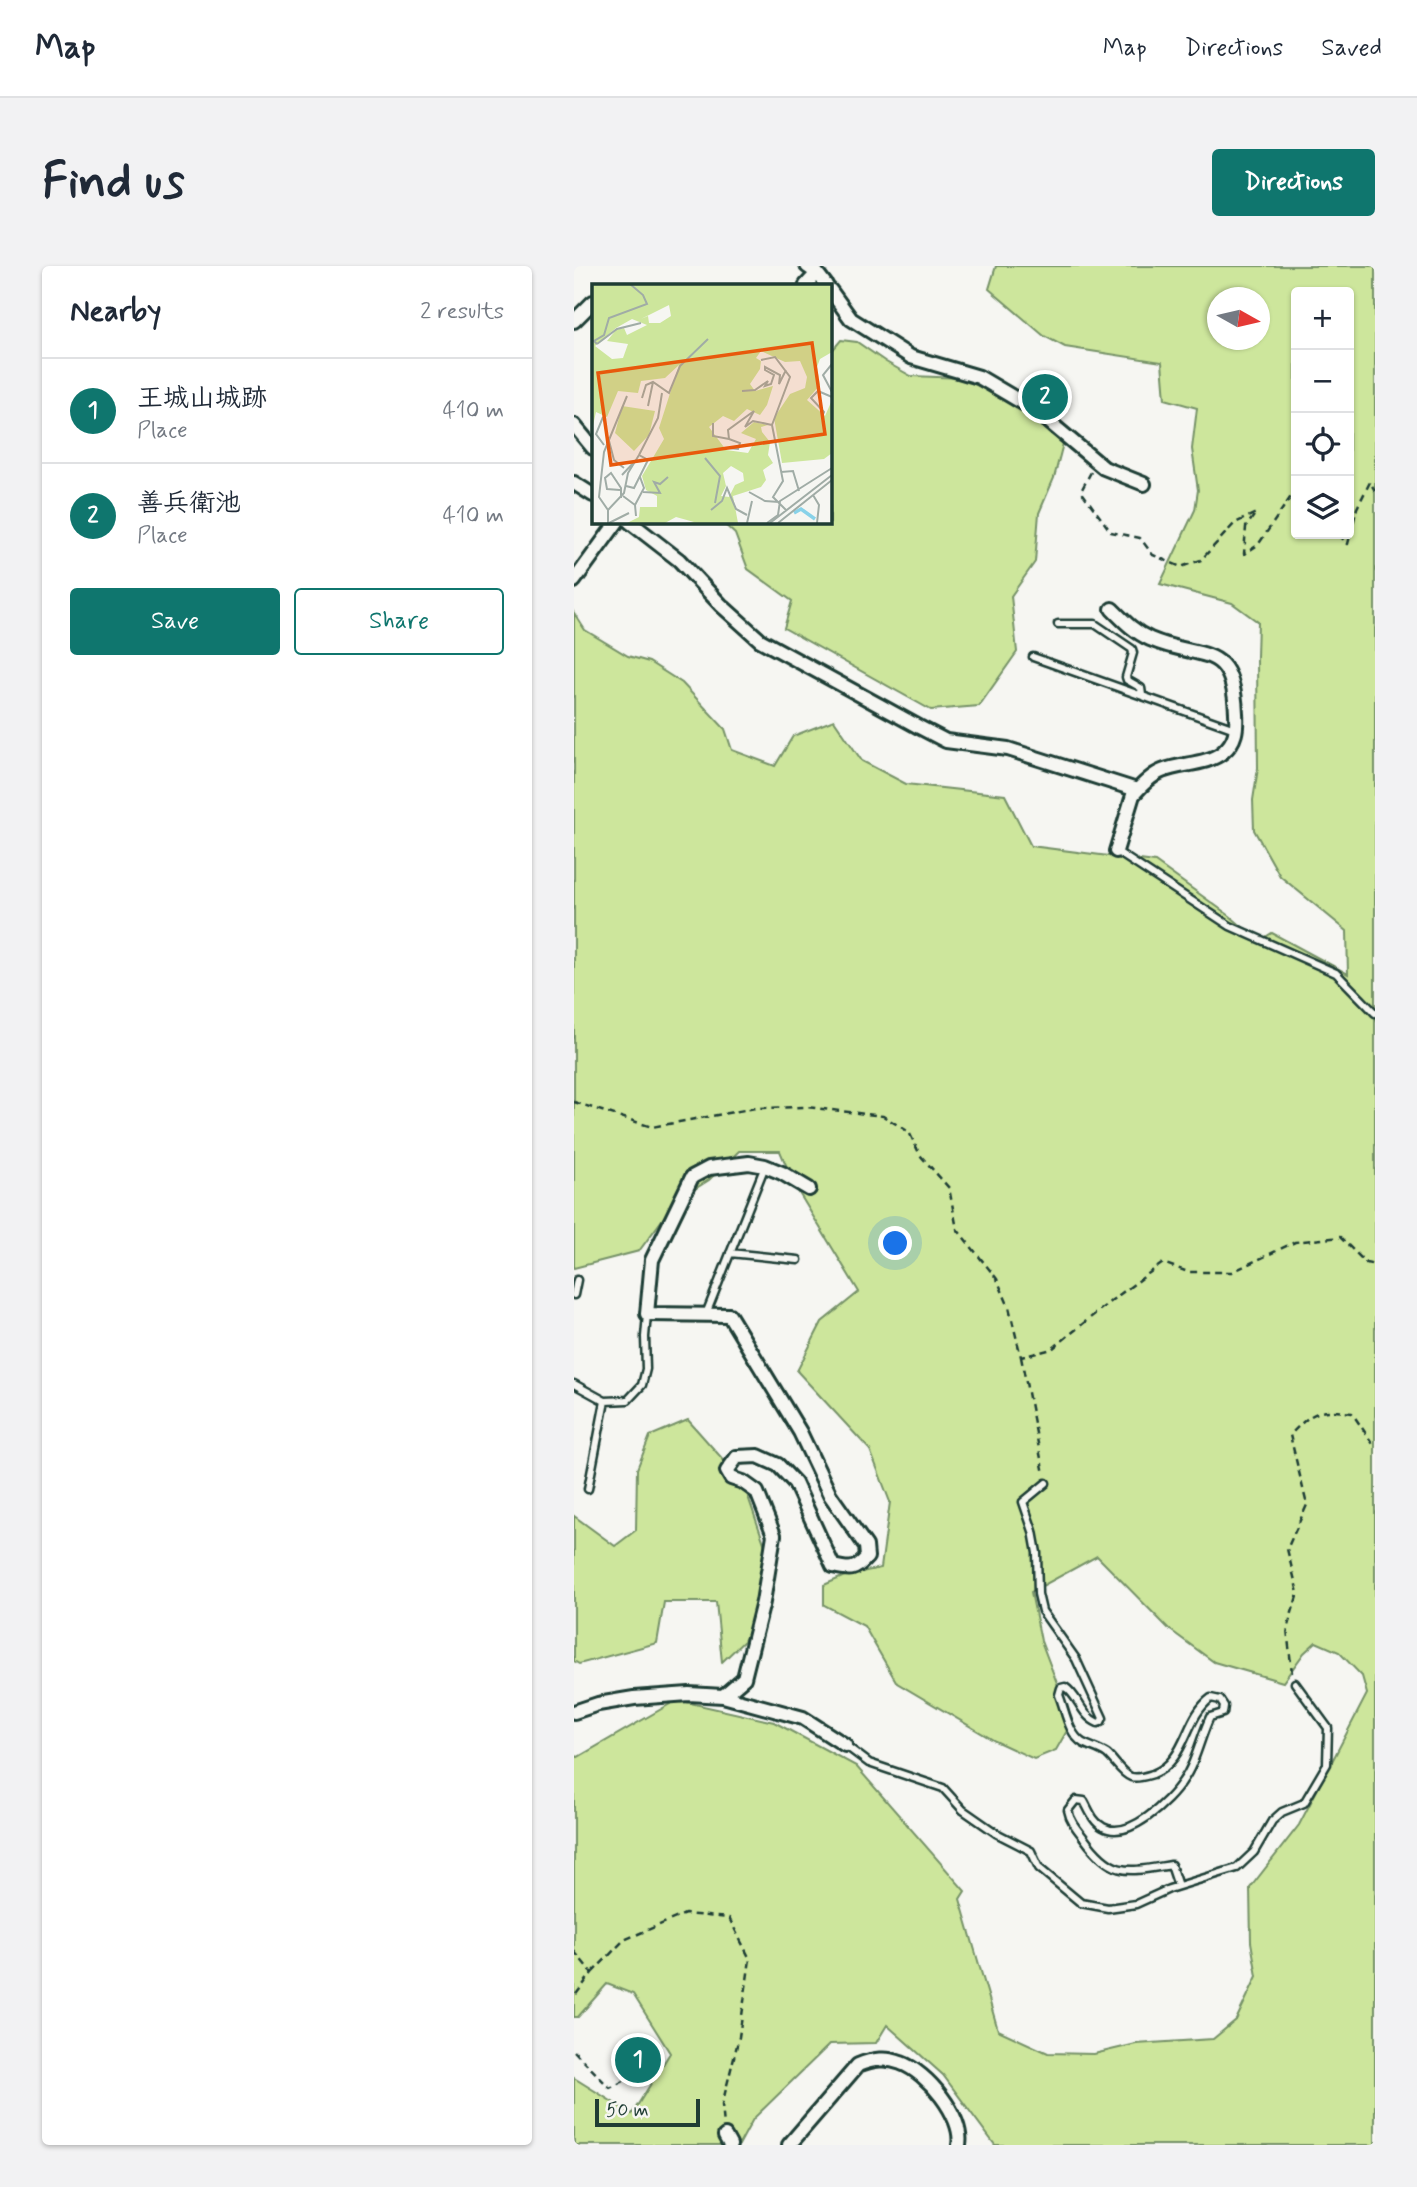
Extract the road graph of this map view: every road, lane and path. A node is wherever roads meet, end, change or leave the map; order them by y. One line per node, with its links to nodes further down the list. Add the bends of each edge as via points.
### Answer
1 (812, 270): 2 (street)
2 (825, 284)
3 (831, 291): 10 (street, via 851,319 911,357 979,377 1035,410 1104,468)
4 (592, 303): 5 (street)
5 (575, 318)
6 (574, 425): 7 (street)
7 (592, 447)
8 (1092, 471): 13 (path, via 1081,491 1111,532 1140,538 1153,555 1181,567 1201,560 1235,523 1256,513 1246,527 1244,554 1258,545)
9 (574, 483): 12 (street)
10 (1144, 484)
11 (1375, 491): 14 (path, via 1370,482)
12 (592, 494)
13 (1291, 496)
14 (1354, 520)
15 (616, 523): 17 (street)
16 (631, 523): 23 (street, via 680,560 760,640 919,727 946,741 1008,748)
17 (574, 581)
18 (1112, 609): 22 (street, via 1149,639 1214,657 1234,683)
19 (1058, 624): 21 (lane, via 1095,624 1132,649 1126,677 1141,688)
20 (1033, 657): 21 (lane)
21 (1142, 695): 22 (lane)
22 (1237, 730): 23 (street, via 1230,746 1217,757 1159,772)
23 (1137, 790): 24 (street)
24 (1116, 851): 25 (lane, via 1230,926 1336,973)
25 (1375, 1013)
26 (574, 1102): 36 (path, via 652,1127 755,1108 806,1107 883,1116 909,1132 920,1155 949,1188 957,1230 997,1279)
27 (765, 1166): 28 (street); 29 (lane); 34 (street, via 749,1163 709,1168 692,1177 652,1260)
28 (809, 1189)
29 (730, 1253): 30 (lane); 35 (lane)
30 (799, 1260)
31 (1375, 1265): 36 (path, via 1366,1263 1340,1237 1295,1242 1232,1272 1188,1272 1163,1263 1052,1349)
32 (577, 1280): 33 (lane)
33 (574, 1295)
34 (647, 1314): 35 (street); 38 (lane, via 642,1385 628,1400)
35 (706, 1314): 43 (street, via 729,1315 800,1432 830,1495 866,1546 867,1557 859,1567 833,1566 795,1483 778,1465 758,1456 737,1457 727,1471 730,1478 757,1492 774,1535 744,1678)
36 (1021, 1357): 40 (path)
37 (574, 1384): 38 (lane)
38 (605, 1401): 41 (lane)
39 (1375, 1447): 42 (path, via 1352,1413 1309,1415 1290,1435 1307,1505 1287,1549 1298,1593 1287,1629)
40 (1046, 1483): 46 (lane, via 1023,1502 1037,1552 1042,1611 1076,1659 1103,1718 1098,1723 1089,1718 1065,1686 1059,1695 1074,1735 1107,1754 1131,1777 1144,1777 1160,1771 1178,1754 1201,1706 1211,1698 1224,1706 1223,1713 1210,1717 1183,1782 1164,1805 1139,1823 1116,1831 1105,1829 1084,1801 1076,1800 1068,1810 1096,1855 1113,1868 1129,1871 1171,1865)
41 (588, 1489)
42 (1295, 1683): 46 (lane, via 1328,1728 1327,1764 1304,1803 1272,1821 1254,1852 1237,1868)
43 (723, 1696): 44 (street, via 634,1698); 45 (street, via 803,1718)
44 (574, 1712)
45 (845, 1745): 46 (lane, via 869,1763 943,1787 963,1810 1031,1851 1039,1868 1081,1903 1108,1908 1136,1904)
46 (1178, 1886)
47 (574, 1951): 48 (path)
48 (593, 1973): 49 (path); 52 (path, via 624,1940 685,1914 729,1918 750,1959 740,2037 722,2105)
49 (574, 1997)
50 (574, 2051): 51 (path, via 610,2088 624,2081)
51 (629, 2071)
52 (728, 2140)
53 (789, 2145): 54 (street, via 858,2065 874,2059 904,2063 929,2081 954,2113)
54 (959, 2145)

